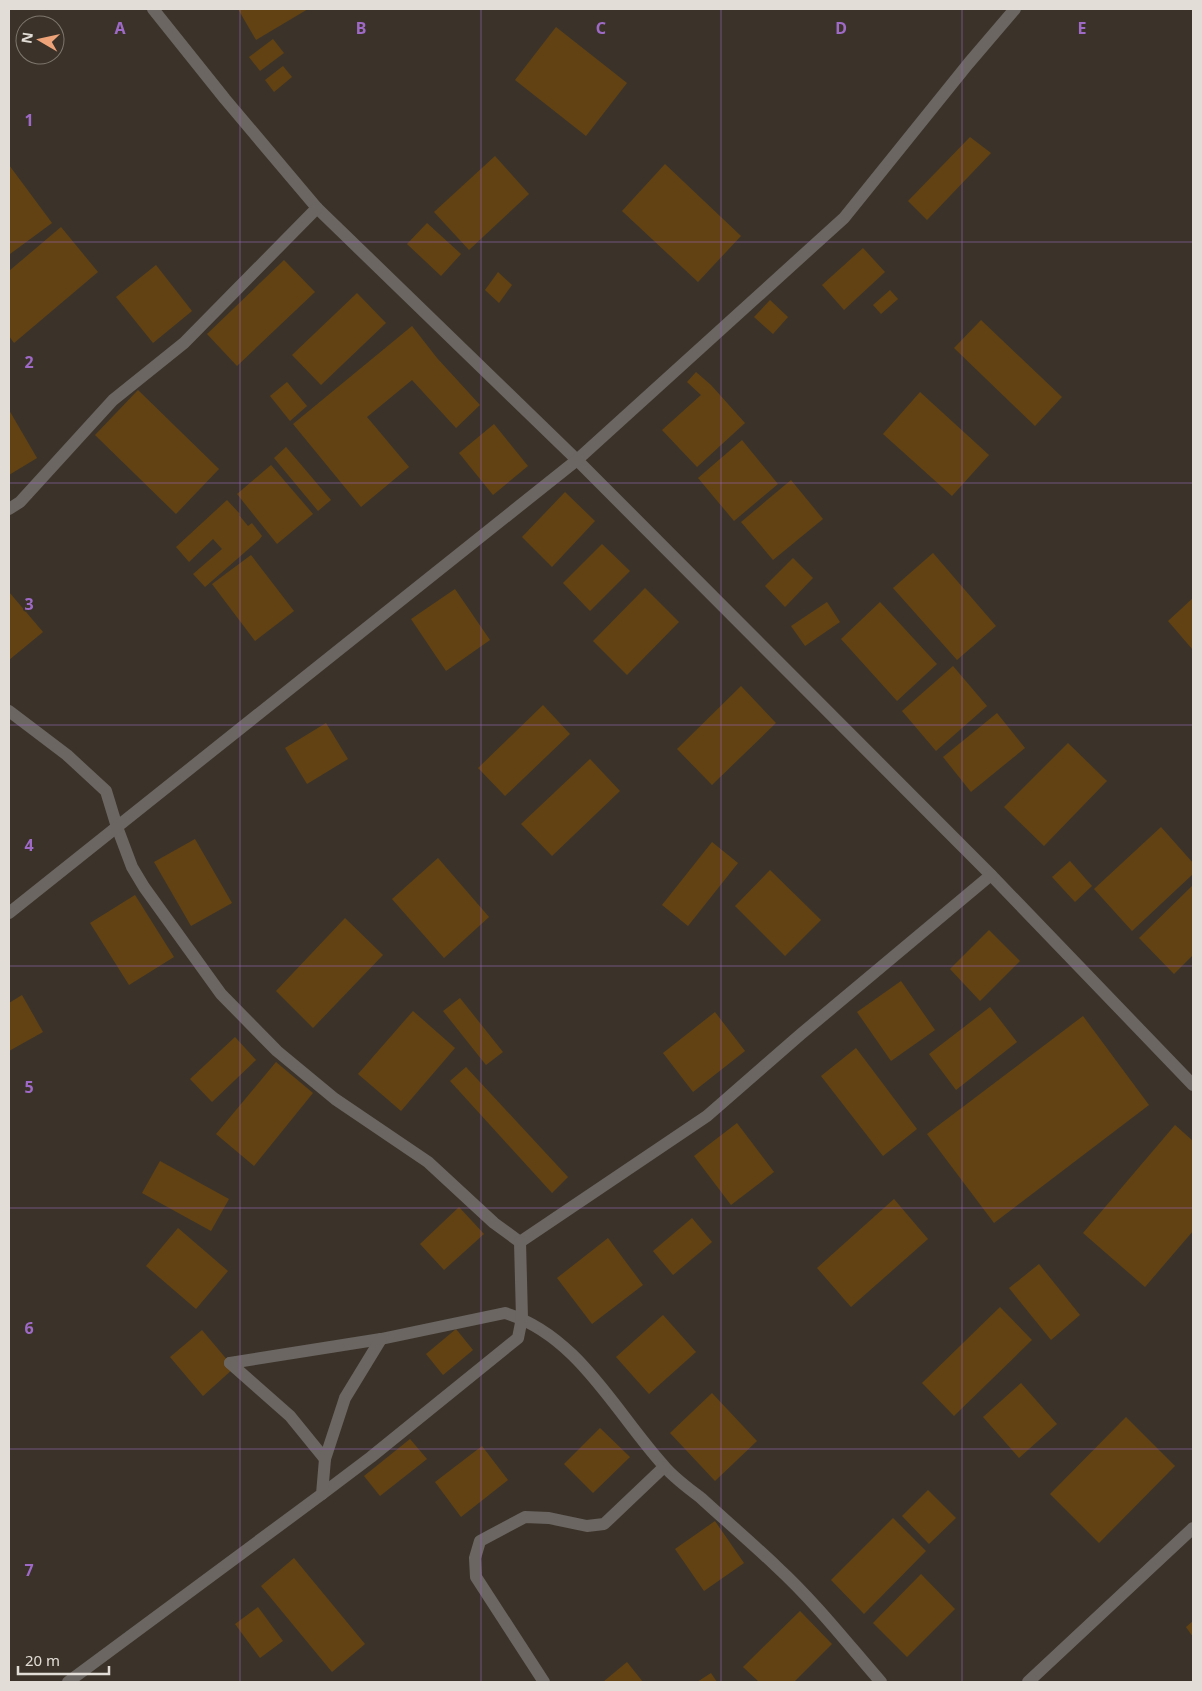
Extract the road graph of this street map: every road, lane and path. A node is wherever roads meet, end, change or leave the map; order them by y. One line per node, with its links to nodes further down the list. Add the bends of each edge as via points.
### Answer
1 (153, 9): 3 (street)
2 (1015, 9): 4 (street, via 844,218)
3 (317, 208): 4 (street); 5 (street, via 184,343 112,400 20,502)
4 (576, 460): 7 (street); 8 (street)
5 (9, 509)
6 (9, 711): 7 (street, via 67,755 106,791)
7 (117, 827): 9 (street); 11 (street, via 144,888 221,994 252,1026 335,1099 428,1162 494,1223)
8 (991, 875): 10 (street); 11 (street, via 707,1116)
9 (9, 913)
10 (1193, 1085)
11 (520, 1242): 12 (street)
12 (522, 1318): 13 (street, via 505,1313); 15 (street, via 569,1351); 16 (street, via 518,1338)
13 (381, 1339): 14 (street, via 346,1398); 14 (street, via 230,1363 290,1416)
14 (325, 1459): 16 (street)
15 (664, 1466): 19 (street, via 604,1524 587,1526 525,1517 480,1541 474,1558 476,1576); 20 (street, via 778,1568)
16 (322, 1494): 18 (street)
17 (1193, 1528): 21 (street)
18 (68, 1682)
19 (544, 1682)
20 (881, 1682)
21 (1028, 1682)

